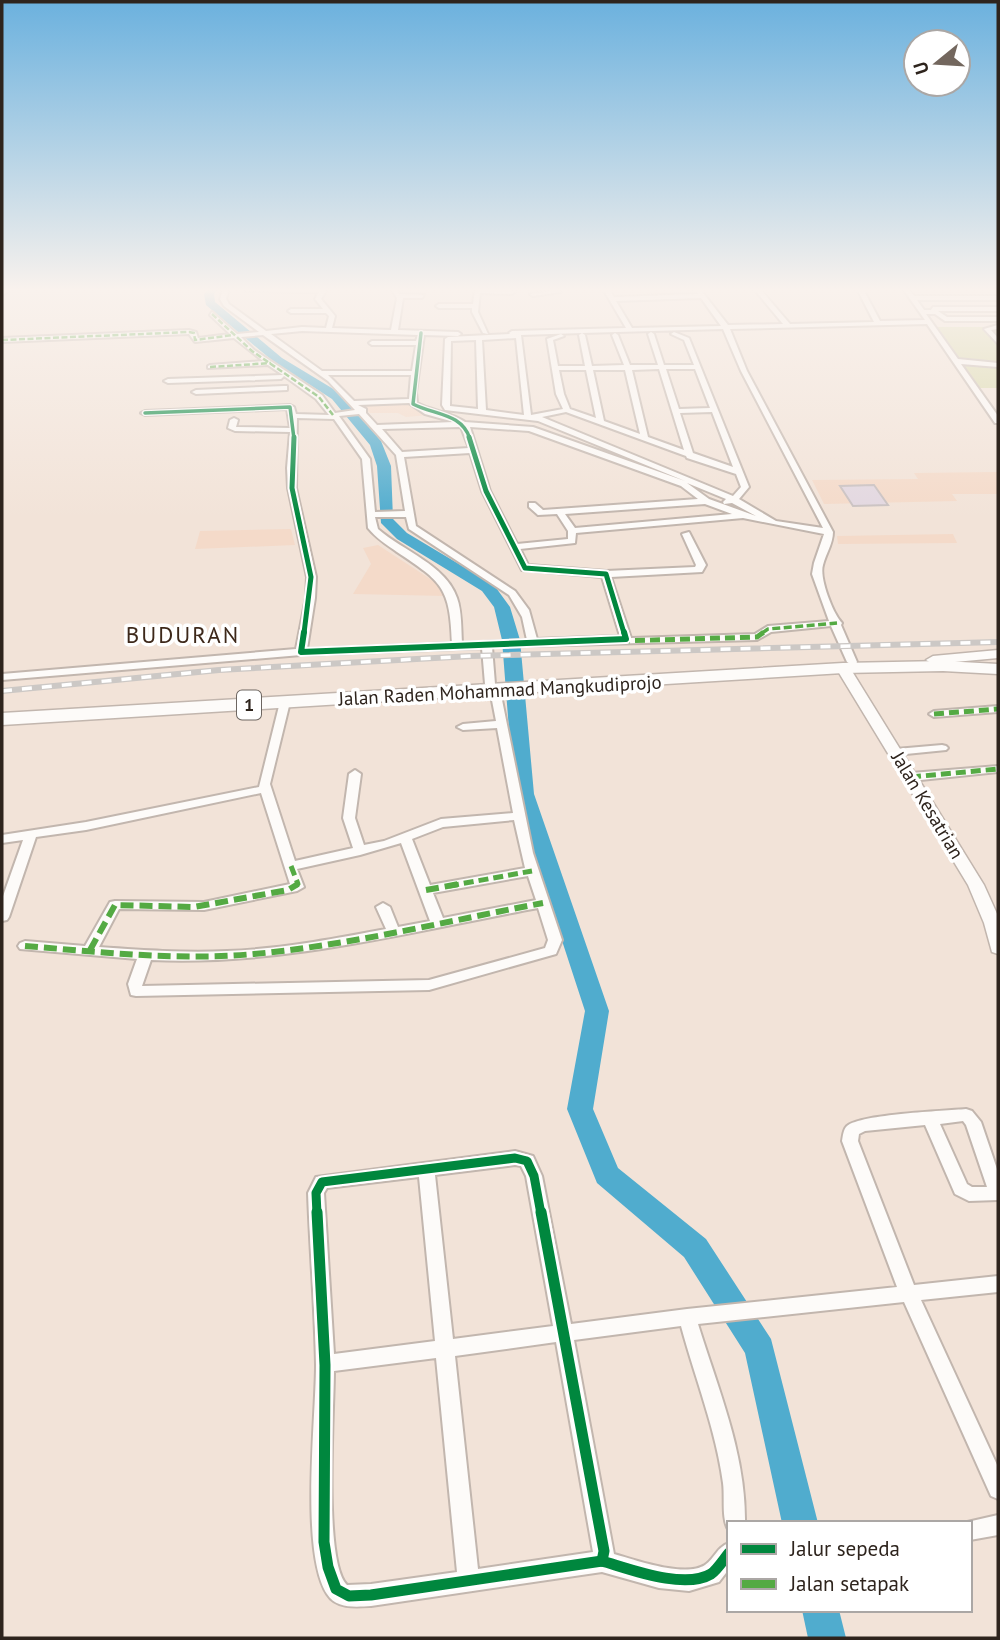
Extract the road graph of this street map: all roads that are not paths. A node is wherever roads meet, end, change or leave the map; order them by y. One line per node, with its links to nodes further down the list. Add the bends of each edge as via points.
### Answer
1 (277, 366): 2 (street); 10 (street); 20 (street); 22 (street)
2 (280, 366)
3 (303, 366): 18 (street)
4 (416, 366): 19 (street)
5 (447, 366): 32 (street, via 446,404)
6 (482, 366): 32 (street)
7 (522, 366): 34 (street)
8 (741, 366): 58 (street)
9 (959, 366): 17 (street)
10 (210, 367)
11 (664, 367): 12 (street); 16 (street); 29 (street)
12 (696, 367): 28 (street)
13 (998, 367): 17 (street)
14 (555, 368): 15 (street); 27 (street)
15 (589, 368): 16 (street); 37 (street)
16 (628, 368): 41 (street)
17 (963, 372): 36 (street)
18 (318, 373): 19 (street); 26 (street)
19 (415, 373): 25 (street)
20 (281, 377): 21 (street); 23 (street)
21 (168, 381)
22 (303, 385): 23 (street); 33 (street)
23 (284, 387): 24 (street); 30 (street)
24 (196, 392)
25 (413, 402): 26 (street); 38 (street, via 428,412 454,418)
26 (358, 408): 33 (street); 39 (street)
27 (567, 410): 34 (street); 37 (street)
28 (714, 410): 29 (street); 47 (street)
29 (676, 411): 46 (street)
30 (292, 412): 31 (street); 33 (street); 40 (street)
31 (145, 413)
32 (482, 414): 34 (street)
33 (336, 415): 54 (street, via 366,458)
34 (528, 418): 45 (street)
35 (234, 420): 40 (street, via 235,429)
36 (998, 421)
37 (601, 423): 41 (street)
38 (460, 425): 39 (street); 42 (street, via 466,428); 49 (street, via 518,427 552,434 684,484)
39 (376, 427): 44 (street)
40 (293, 430): 67 (street, via 293,495 310,567)
41 (647, 443): 46 (street)
42 (473, 450): 44 (street); 60 (street, via 486,491)
43 (639, 452): 45 (street)
44 (400, 455): 53 (street, via 408,493)
45 (629, 455): 48 (street)
46 (690, 456): 47 (street)
47 (739, 472): 48 (street, via 745,490)
48 (729, 497): 49 (street); 51 (street); 56 (street)
49 (706, 501): 51 (street); 52 (street)
50 (532, 505): 52 (street, via 539,513)
51 (718, 505): 55 (street)
52 (560, 512): 57 (street)
53 (404, 514): 54 (street); 64 (street, via 417,532 482,571 517,599 531,626)
54 (372, 515): 66 (street, via 370,523 376,532 451,589 457,611)
55 (744, 516): 56 (street); 57 (street)
56 (774, 523): 58 (street)
57 (572, 531): 60 (street, via 570,542)
58 (829, 532): 62 (street, via 817,573)
59 (686, 534): 61 (street, via 701,565 699,570)
60 (516, 547): 61 (street, via 529,570)
61 (606, 574): 63 (street, via 626,634 626,639)
62 (837, 623): 63 (street, via 768,629 757,637); 71 (street)
63 (617, 641): 64 (street)
64 (533, 644): 65 (street)
65 (487, 645): 66 (street); 74 (street)
66 (457, 646): 67 (street)
67 (301, 652): 73 (street)
68 (998, 654): 69 (street, Jalan Raden Mohammad Mangkudiprojo)
69 (933, 660): 70 (highway, Jalan Raden Mohammad Mangkudiprojo / 1); 71 (highway, Jalan Raden Mohammad Mangkudiprojo / 1)
70 (998, 662)
71 (847, 665): 72 (highway, Jalan Raden Mohammad Mangkudiprojo / 1); 74 (highway, Jalan Raden Mohammad Mangkudiprojo / 1); 85 (street, Jalan Kesatrian)
72 (998, 668)
73 (2, 677)
74 (494, 687): 75 (highway, Jalan Raden Mohammad Mangkudiprojo / 1); 76 (highway, Jalan Raden Mohammad Mangkudiprojo / 1); 82 (street)
75 (285, 702): 76 (highway, Jalan Raden Mohammad Mangkudiprojo / 1); 89 (street, via 265,773)
76 (216, 704): 77 (highway, Jalan Raden Mohammad Mangkudiprojo / 1)
77 (183, 706): 79 (highway, Jalan Raden Mohammad Mangkudiprojo / 1); 81 (highway, Jalan Raden Mohammad Mangkudiprojo / 1)
78 (998, 709): 80 (street)
79 (2, 711)
80 (933, 714)
81 (2, 719)
82 (503, 724): 83 (street); 90 (street)
83 (463, 727)
84 (942, 748): 85 (street)
85 (896, 752): 88 (street, Jalan Kesatrian)
86 (998, 769): 88 (street)
87 (355, 774): 94 (street, via 349,818)
88 (911, 777): 104 (street, Jalan Kesatrian, via 988,907)
89 (265, 789): 91 (street); 95 (street)
90 (519, 816): 92 (street, via 441,823); 96 (street)
91 (31, 835): 93 (street); 100 (street)
92 (405, 838): 94 (street); 97 (street)
93 (2, 839)
94 (360, 851): 95 (street)
95 (291, 866): 105 (street, via 298,884 291,890 194,907 114,905)
96 (532, 872): 97 (street); 98 (street)
97 (426, 890): 101 (street)
98 (543, 903): 101 (street); 106 (street, via 555,940 551,951 429,985 135,992)
99 (383, 907): 102 (street)
100 (2, 916)
101 (437, 921): 102 (street)
102 (393, 931): 106 (street, via 254,954)
103 (25, 946): 105 (street)
104 (998, 948)
105 (90, 950): 106 (street)
106 (146, 954)
107 (931, 1120): 109 (street, via 961,1189 969,1194); 109 (street, via 966,1115); 111 (street, via 862,1125 852,1131 850,1141)
108 (426, 1169): 113 (street, via 515,1158 527,1161 534,1176); 114 (street); 115 (street, via 333,1178 318,1185)
109 (998, 1193)
110 (998, 1284): 111 (street)
111 (909, 1294): 112 (street); 116 (street)
112 (687, 1317): 113 (street); 117 (street, via 728,1463)
113 (562, 1334): 114 (street); 121 (street, via 604,1551)
114 (446, 1348): 115 (street); 122 (street)
115 (325, 1364): 122 (street, via 325,1530 334,1586 350,1597)
116 (998, 1489)
117 (735, 1521)
118 (998, 1525): 119 (street)
119 (972, 1530)
120 (727, 1555): 121 (street, via 711,1574 690,1580 659,1577)
121 (602, 1561): 122 (street)
122 (469, 1581)

